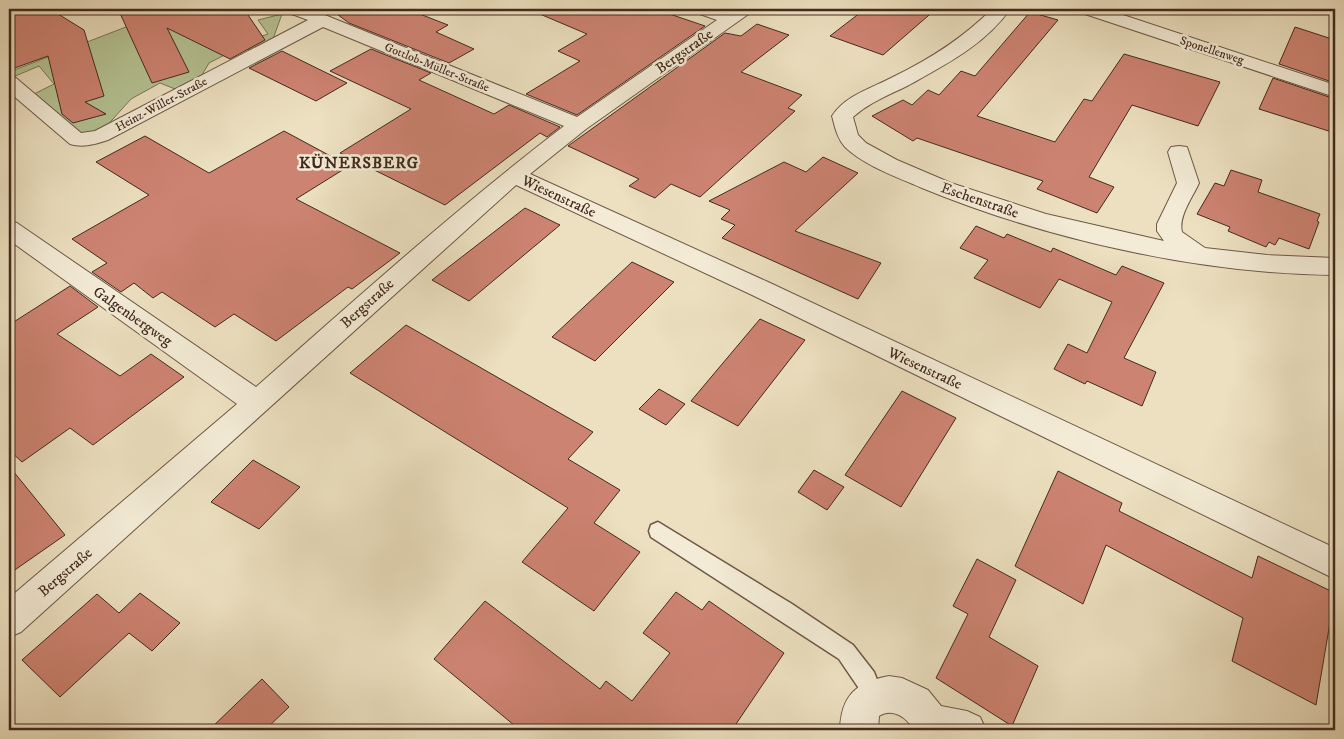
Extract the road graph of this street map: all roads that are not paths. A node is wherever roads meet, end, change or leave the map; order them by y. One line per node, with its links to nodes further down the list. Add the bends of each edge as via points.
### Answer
1 (703, 9): 5 (street)
2 (1001, 9): 13 (street, Eschenstraße, via 960,47 901,81 859,100 842,116 849,138 876,158 922,180 987,204 1125,242)
3 (1088, 9): 8 (street, Sponellenweg)
4 (300, 10): 6 (street, Gottlob-Müller-Straße)
5 (737, 14): 9 (street, Bergstraße)
6 (322, 20): 7 (street, Heinz-Willer-Straße, via 101,136 77,140); 9 (street, Gottlob-Müller-Straße)
7 (9, 82)
8 (1335, 91)
9 (579, 125): 11 (street, Bergstraße)
10 (1179, 152): 13 (street, via 1188,183 1168,225 1168,234)
11 (514, 175): 15 (street, Bergstraße, via 439,238); 17 (street, Wiesenstraße, via 759,288)
12 (9, 230): 15 (street, Galgenbergweg)
13 (1200, 256): 14 (street, Eschenstraße, via 1286,267)
14 (1335, 267)
15 (257, 403): 18 (street, Bergstraße)
16 (658, 531): 19 (lane, via 846,652 862,673)
17 (1335, 564)
18 (9, 620)
19 (866, 714): 20 (street, via 888,693 906,696 921,706)
20 (932, 727): 21 (street)
21 (967, 730)

